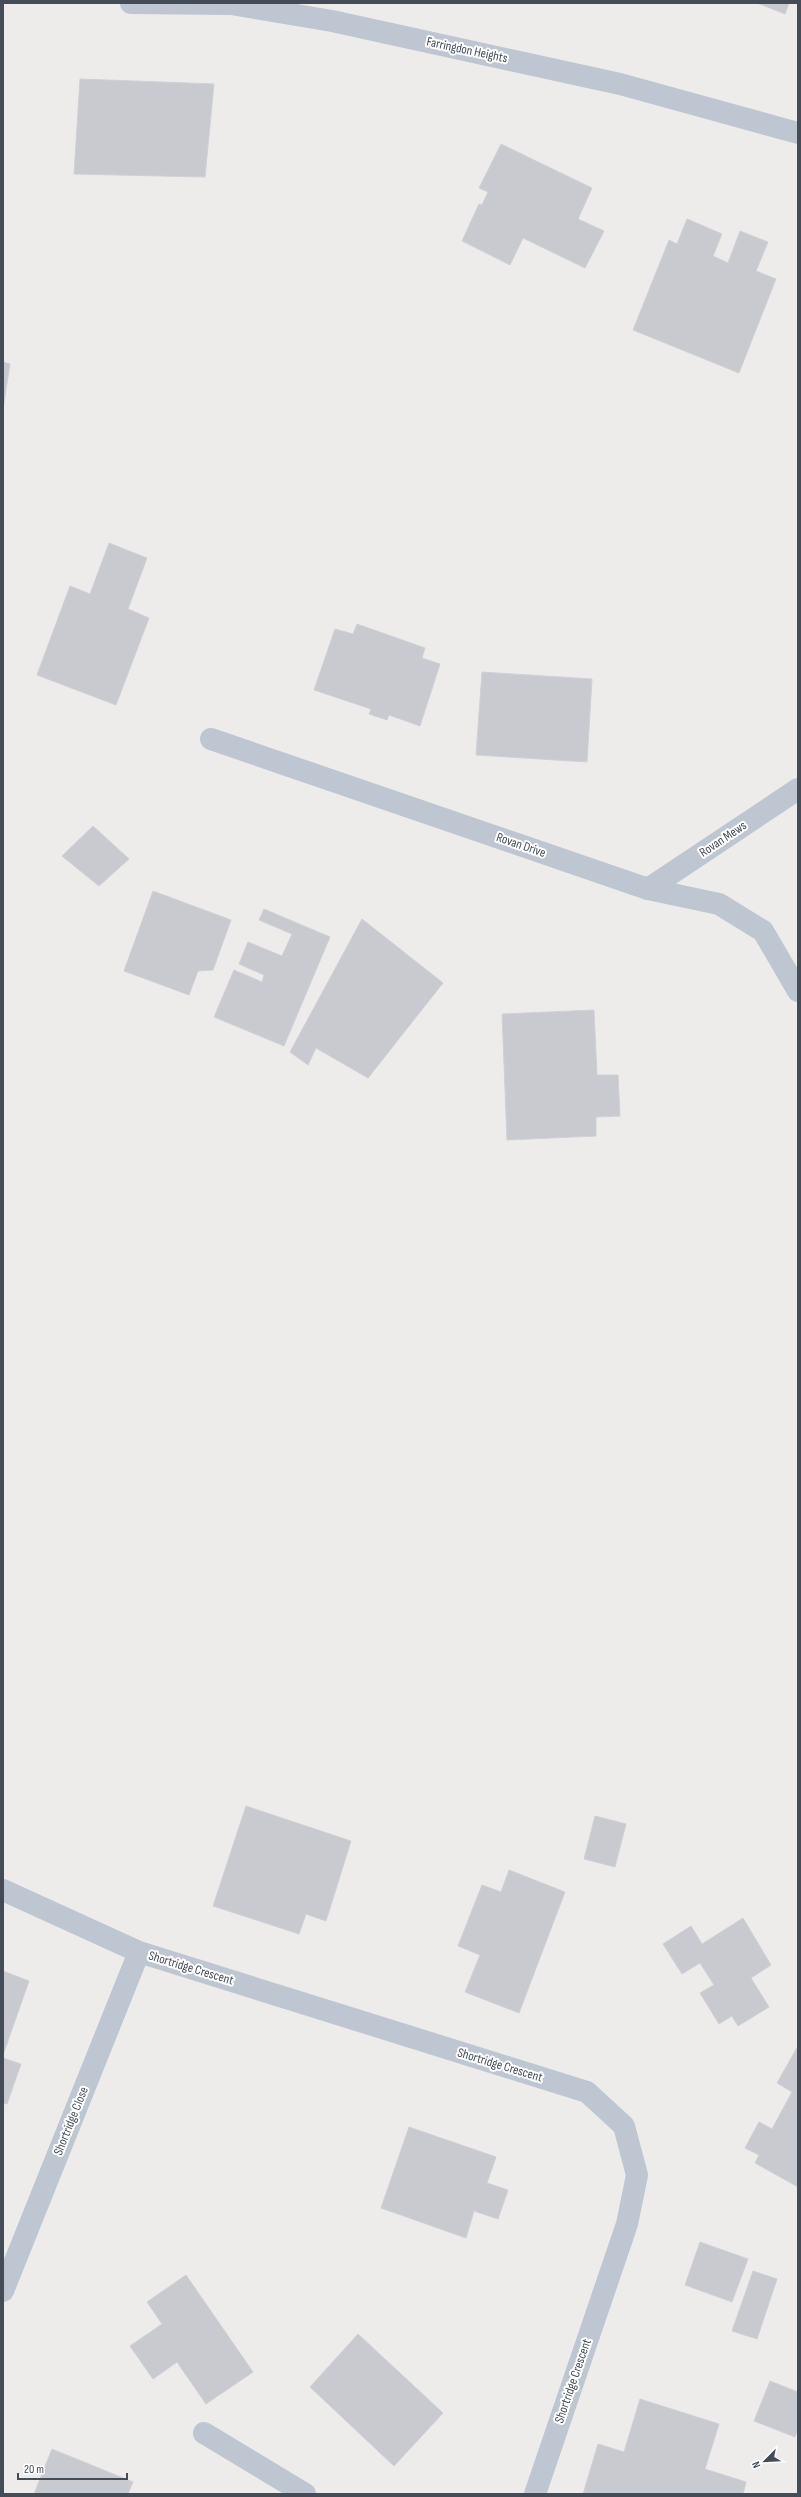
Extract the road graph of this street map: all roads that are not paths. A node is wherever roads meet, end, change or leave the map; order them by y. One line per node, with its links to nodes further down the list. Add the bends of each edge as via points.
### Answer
1 (131, 3): 2 (street, Farringdon Heights, via 231,4 332,21 620,84)
2 (798, 132)
3 (211, 739): 5 (street, Rovan Drive)
4 (798, 789): 5 (street, Rovan Mews)
5 (648, 889): 6 (street, Rovan Drive, via 719,904 763,931)
6 (798, 991)
7 (3, 1890): 8 (street, Shortridge Crescent)
8 (139, 1952): 9 (street, Shortridge Close); 12 (street, Shortridge Crescent, via 587,2092 624,2126 637,2175 627,2224)
9 (3, 2291)
10 (204, 2433): 11 (street)
11 (305, 2494)
12 (535, 2494)

